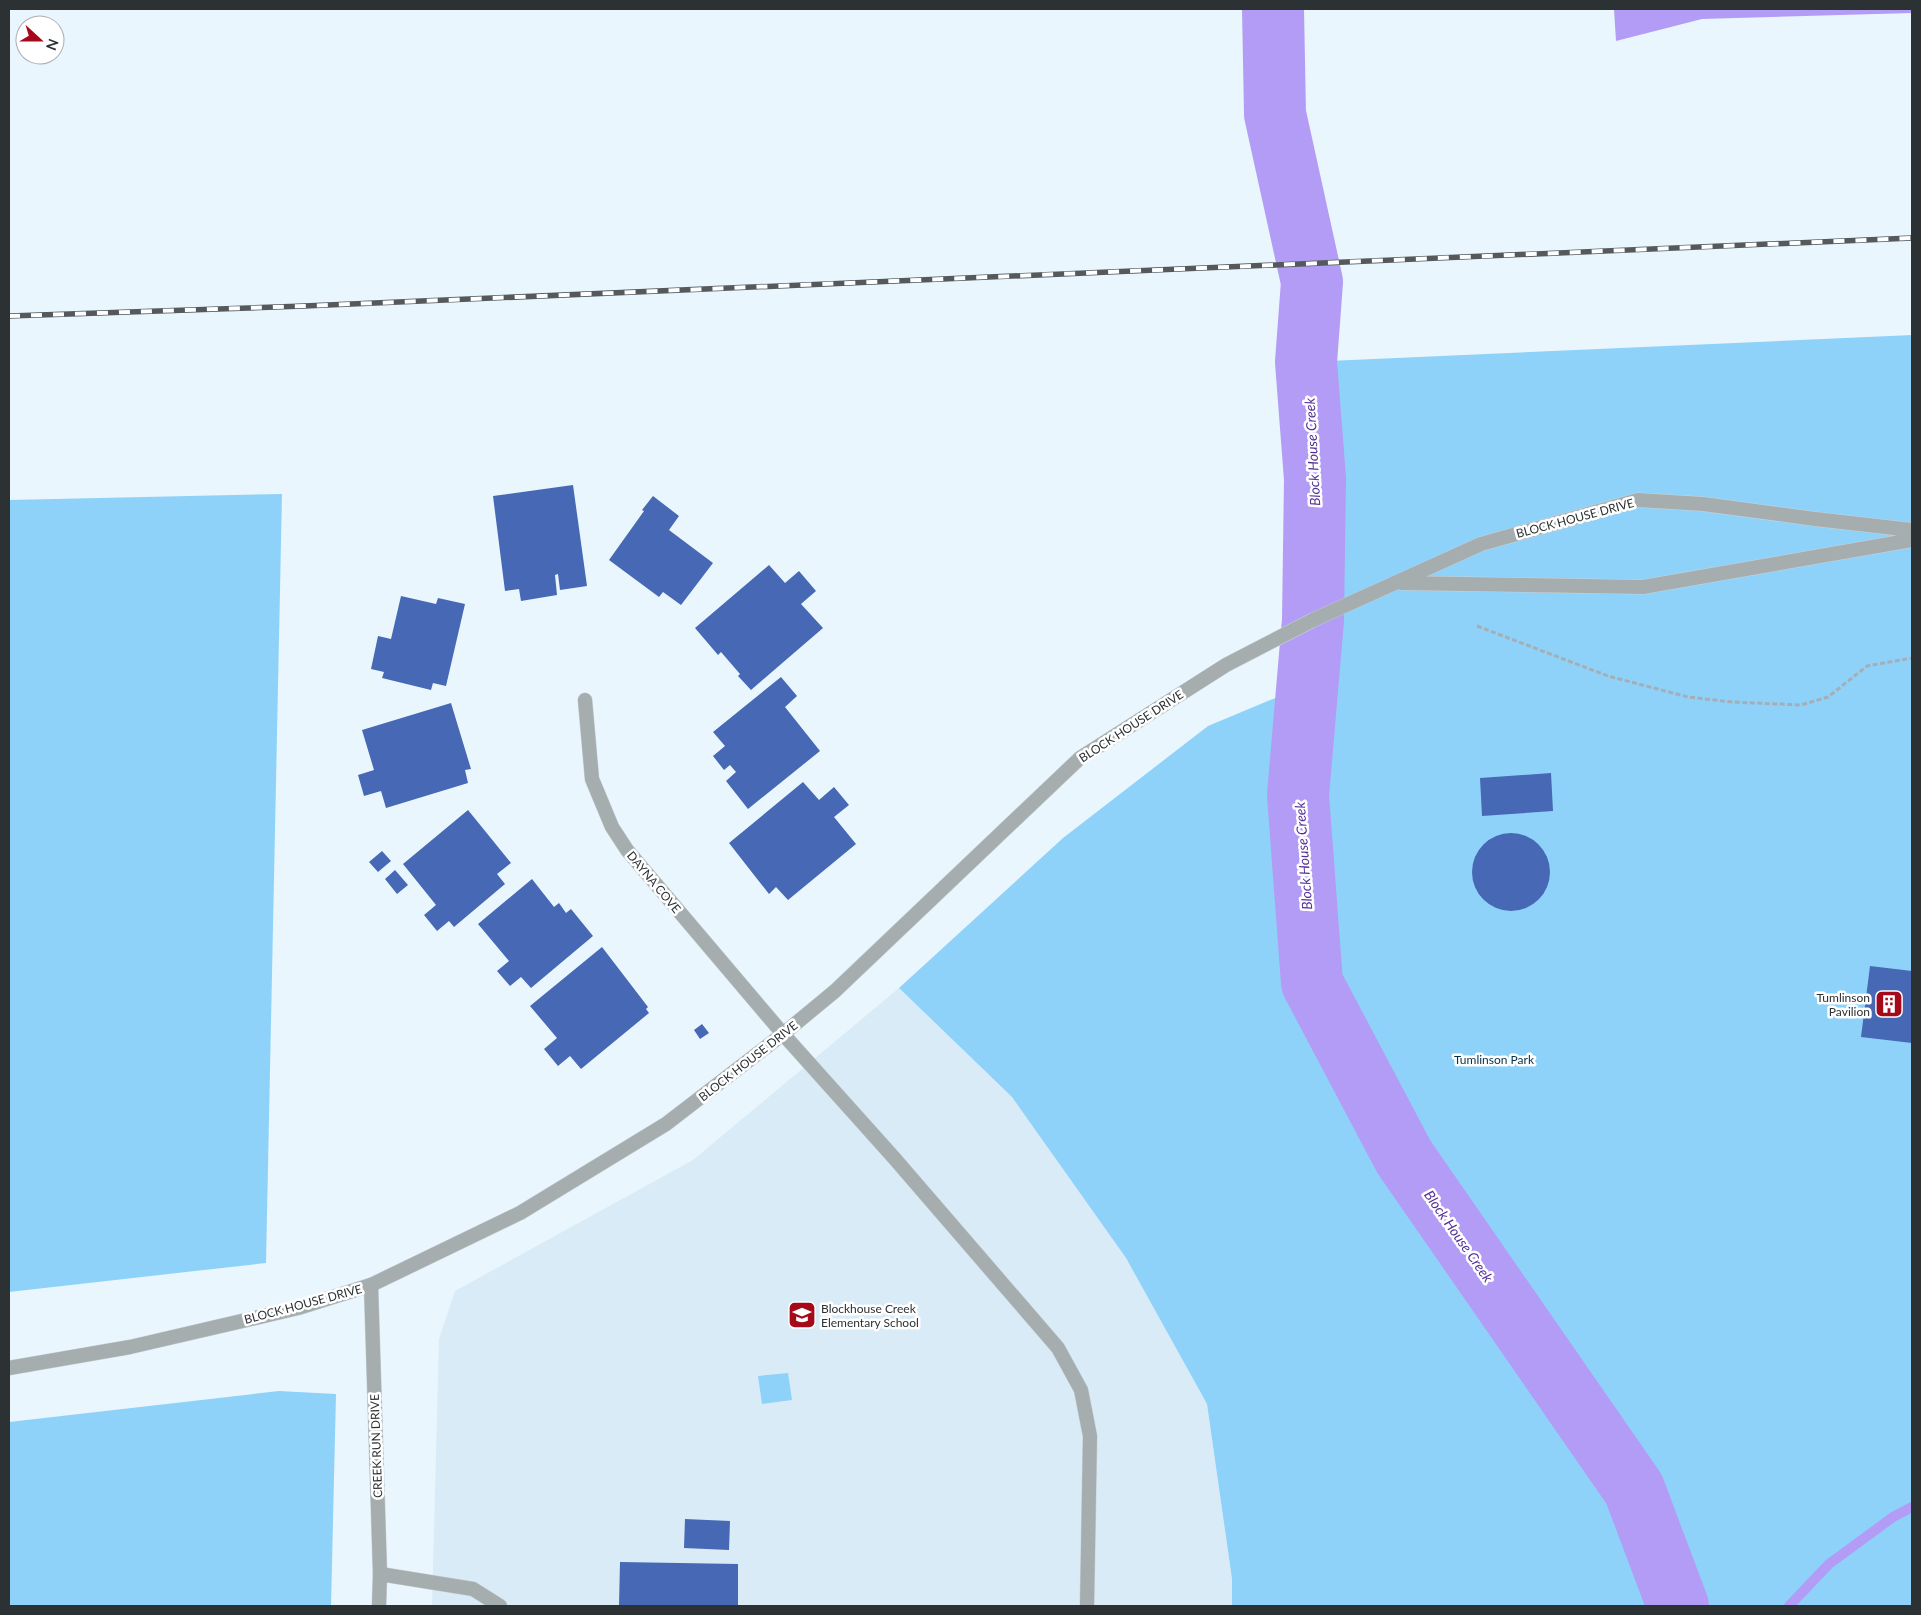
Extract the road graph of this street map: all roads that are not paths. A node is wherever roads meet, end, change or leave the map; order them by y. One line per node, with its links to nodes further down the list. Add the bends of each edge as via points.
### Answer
1 (1912, 530): 3 (street, BLOCK HOUSE DRIVE, via 1703,504 1638,500 1481,544)
2 (1912, 540): 3 (street, BLOCK HOUSE DRIVE, via 1643,587)
3 (1396, 583): 5 (street, BLOCK HOUSE DRIVE, via 1313,620 1226,665 1080,758 835,991)
4 (585, 700): 5 (street, DAYNA COVE, via 592,779 612,827 626,850)
5 (783, 1034): 6 (street, BLOCK HOUSE DRIVE, via 666,1124 545,1198); 11 (street, DAYNA COVE, via 895,1158 1058,1348 1081,1390 1090,1436)
6 (371, 1285): 7 (street, BLOCK HOUSE DRIVE, via 298,1308 139,1345); 8 (street, CREEK RUN DRIVE)
7 (9, 1368)
8 (380, 1574): 9 (street, CREEK RUN DRIVE); 10 (street, via 472,1589)
9 (379, 1606)
10 (500, 1606)
11 (1087, 1606)

